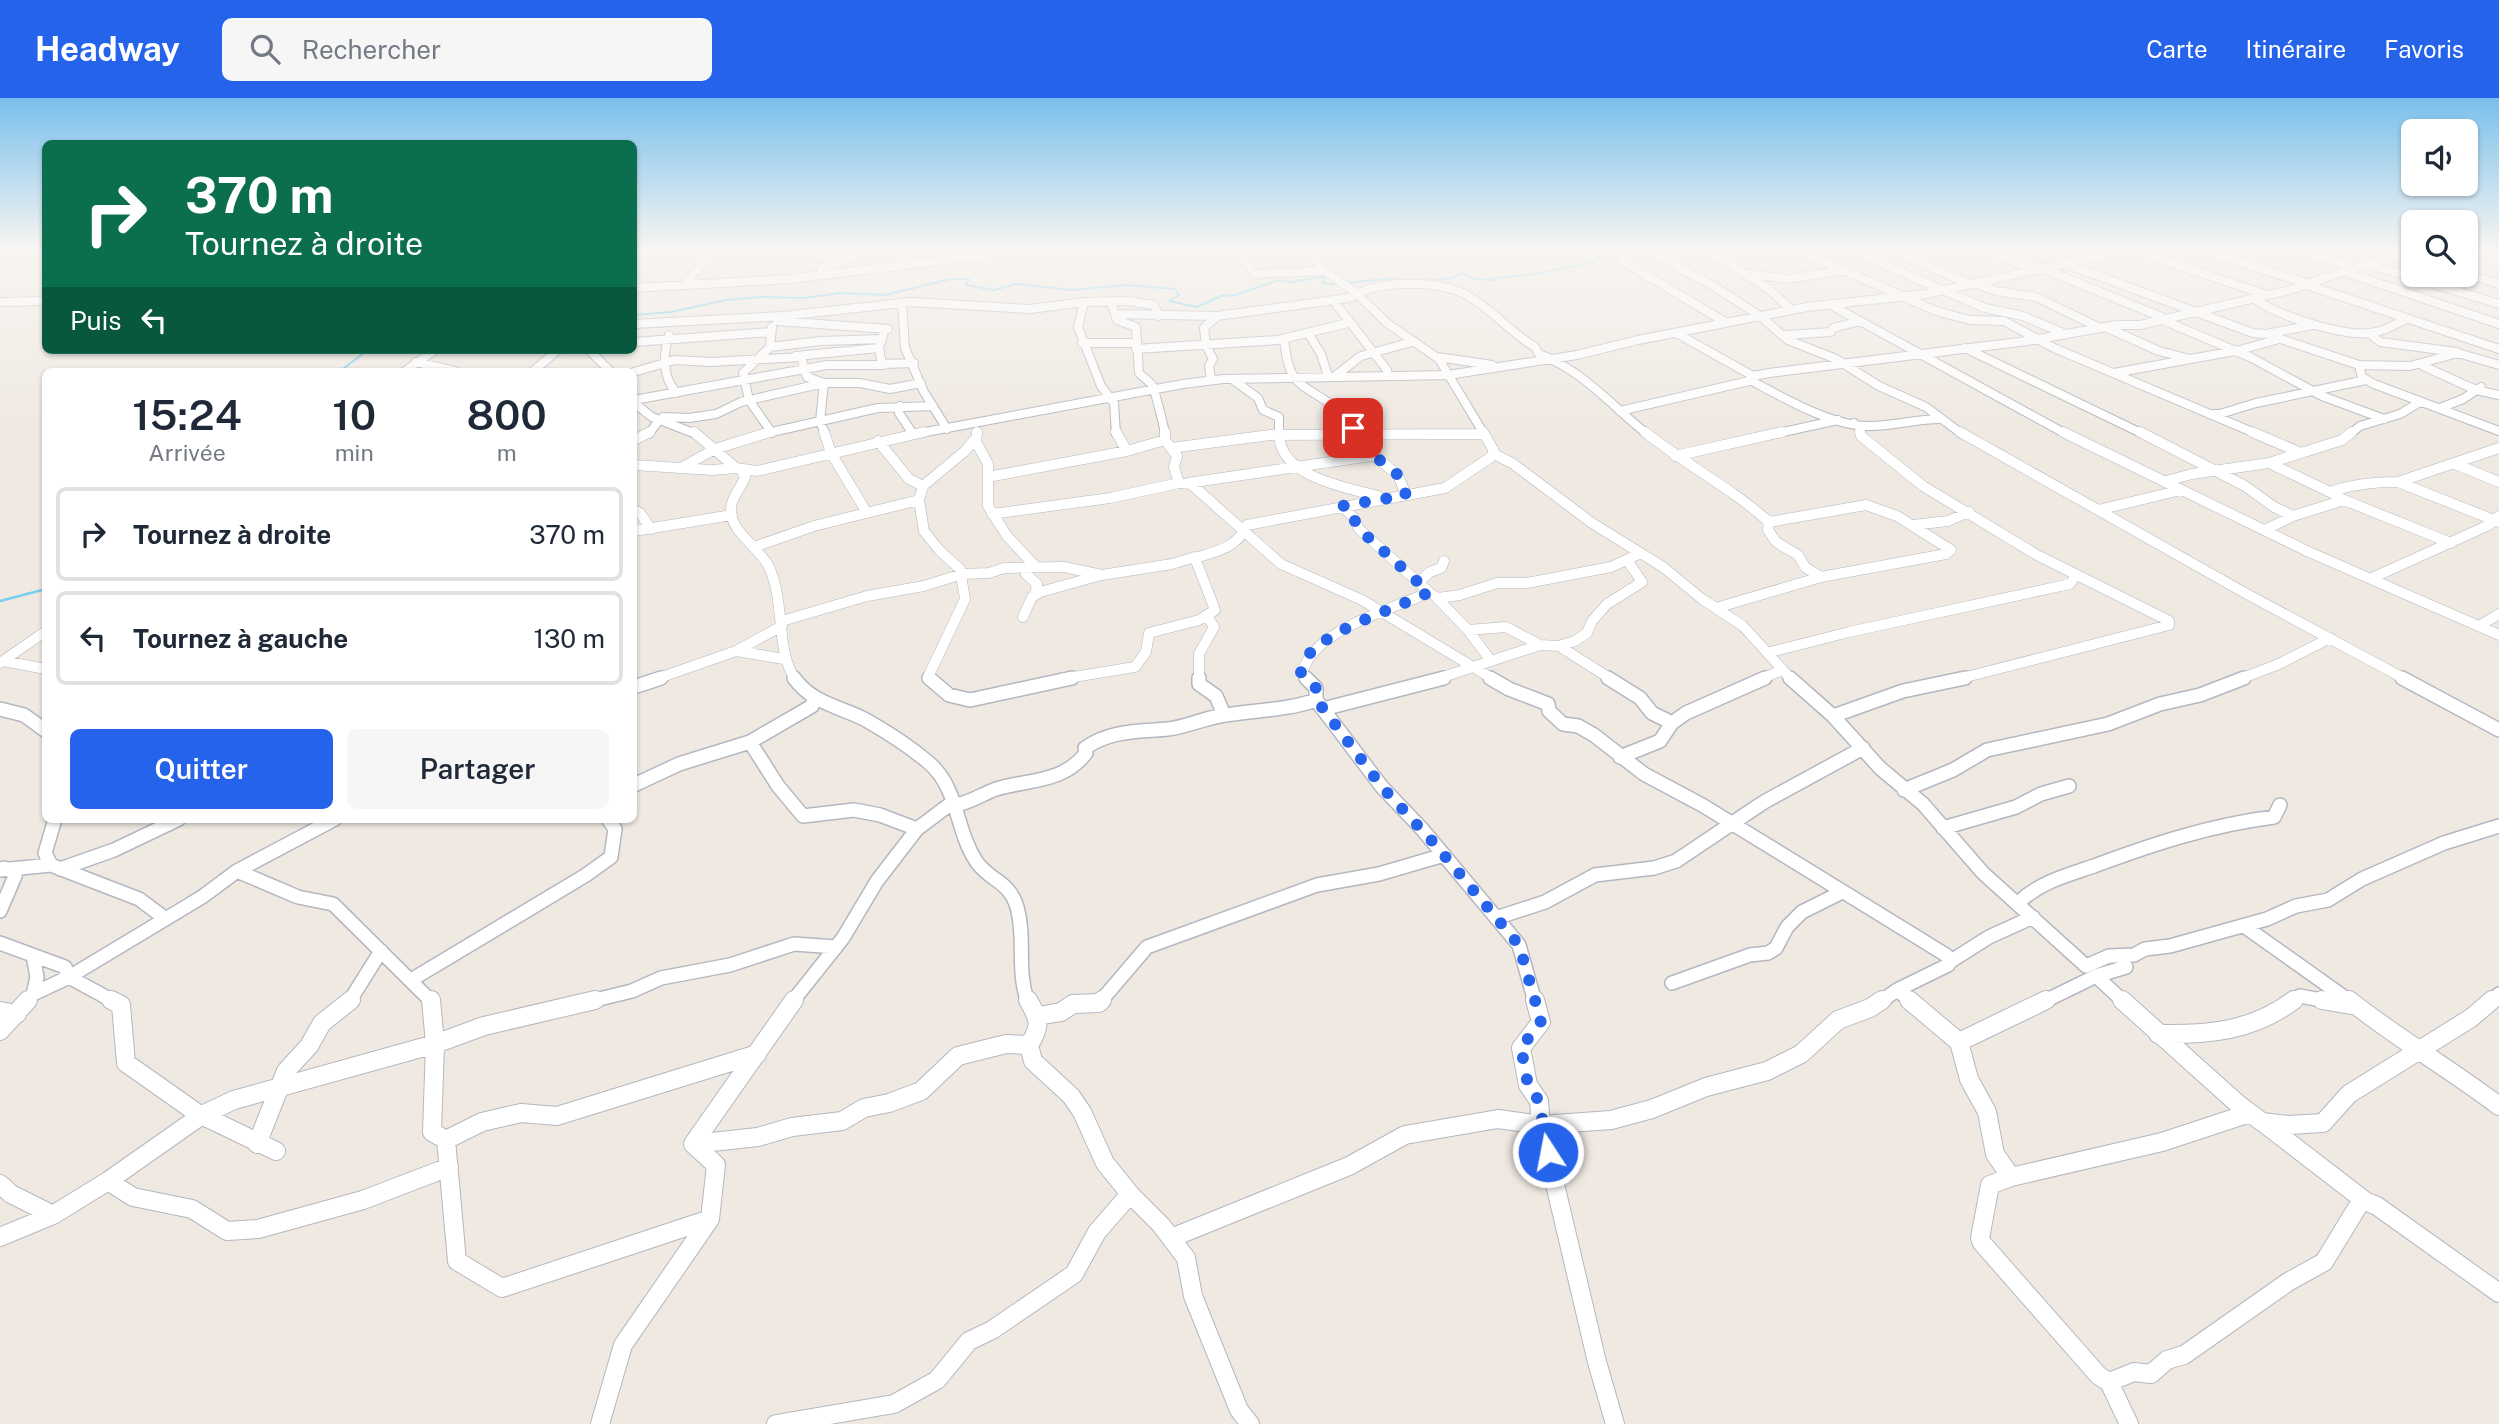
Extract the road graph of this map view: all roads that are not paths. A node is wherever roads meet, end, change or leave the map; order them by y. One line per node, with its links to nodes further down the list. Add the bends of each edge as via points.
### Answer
1 (851, 309): 27 (street)
2 (902, 309): 44 (street)
3 (1082, 309): 62 (street, via 1078,327)
4 (1113, 309): 25 (street)
5 (1156, 309): 28 (street)
6 (1287, 309): 29 (street)
7 (1339, 309): 38 (street)
8 (1372, 309): 59 (street)
9 (1482, 309): 78 (street, via 1539,354)
10 (1703, 309): 37 (street)
11 (1749, 309): 30 (street)
12 (1798, 309): 23 (street)
13 (1838, 309): 36 (street)
14 (1935, 309): 34 (street, via 1963,319)
15 (1987, 309): 26 (street)
16 (2062, 309): 43 (street)
17 (2140, 309): 32 (street)
18 (2188, 309): 24 (street)
19 (2205, 309): 24 (street)
20 (2269, 309): 41 (street)
21 (2378, 309): 33 (street)
22 (2456, 309): 40 (street)
23 (1791, 310): 30 (street)
24 (2194, 311): 32 (street); 51 (street, via 2247,332)
25 (1115, 314): 28 (street); 65 (street, via 1117,320 1136,327)
26 (2009, 314): 34 (street); 50 (street)
27 (797, 315): 31 (street); 42 (street)
28 (1159, 316): 29 (street)
29 (1217, 316): 63 (street, via 1204,328)
30 (1760, 316): 37 (street); 52 (street)
31 (771, 318): 35 (street); 42 (street); 46 (street)
32 (2162, 318): 43 (street, via 2140,325); 68 (street)
33 (2407, 319): 47 (street); 60 (street)
34 (2000, 320): 54 (street)
35 (673, 321): 39 (street); 56 (street)
36 (1861, 321): 52 (street, via 1831,332); 74 (street)
37 (1725, 322): 49 (street)
38 (1348, 323): 48 (street); 69 (street)
39 (637, 324)
40 (2499, 324)
41 (2313, 325): 47 (street); 51 (street)
42 (812, 326): 45 (street); 57 (street, via 821,332)
43 (2102, 327): 50 (street); 79 (street)
44 (904, 328): 45 (street); 83 (street, via 905,348)
45 (888, 329): 61 (street)
46 (771, 332): 56 (street); 64 (street)
47 (2369, 332): 70 (street, via 2380,342)
48 (1308, 333): 53 (street); 98 (street)
49 (1676, 333): 78 (street); 100 (street)
50 (2063, 334): 54 (street)
51 (2266, 334): 55 (street)
52 (1786, 335): 81 (street, via 1788,340)
53 (1284, 339): 63 (street); 99 (street, via 1287,367)
54 (2034, 339): 66 (street); 95 (street)
55 (2279, 339): 68 (street); 85 (street)
56 (667, 340): 58 (street); 82 (street)
57 (821, 341): 61 (street); 64 (street)
58 (637, 342)
59 (1412, 342): 69 (street); 76 (street)
60 (2479, 343): 67 (street); 70 (street)
61 (880, 344): 75 (street); 84 (street)
62 (1082, 344): 65 (street); 113 (street)
63 (1206, 345): 65 (street); 102 (street, via 1213,359)
64 (770, 346): 77 (street)
65 (1135, 346): 108 (street, via 1140,376)
66 (1964, 348): 74 (street); 156 (street)
67 (2499, 349)
68 (2236, 350): 79 (street); 110 (street)
69 (1372, 351): 96 (street); 98 (street)
70 (2458, 353): 86 (street); 87 (street)
71 (429, 354): 80 (street)
72 (553, 354): 90 (street)
73 (593, 354): 91 (street)
74 (1918, 354): 81 (street); 159 (street, via 2089,447)
75 (796, 356): 77 (street); 93 (street)
76 (1437, 357): 92 (street); 97 (street)
77 (758, 358): 82 (street); 104 (street, via 743,371)
78 (1553, 359): 92 (street); 121 (street)
79 (2189, 359): 95 (street)
80 (416, 362): 88 (street); 89 (street)
81 (1842, 362): 100 (street); 125 (street)
82 (663, 363): 94 (street); 111 (street)
83 (914, 363): 84 (street); 106 (street)
84 (884, 365): 93 (street)
85 (2359, 365): 87 (street); 103 (street)
86 (2499, 365)
87 (2423, 366): 109 (street)
88 (409, 368)
89 (442, 368)
90 (537, 368)
91 (607, 368)
92 (1502, 368): 97 (street)
93 (806, 369): 104 (street); 105 (street, via 807,377)
94 (637, 371)
95 (2113, 373): 122 (street)
96 (1388, 375): 97 (street); 98 (street)
97 (1448, 375): 134 (street)
98 (1332, 376): 99 (street)
99 (1294, 378): 101 (street); 136 (street, via 1316,398 1335,407)
100 (1752, 378): 121 (street); 124 (street)
101 (1232, 379): 102 (street); 135 (street, via 1258,398 1263,410 1279,417)
102 (1211, 380): 108 (street)
103 (2366, 380): 110 (street); 116 (street)
104 (746, 381): 111 (street); 114 (street)
105 (824, 383): 106 (street, via 890,389); 114 (street); 127 (street)
106 (921, 383): 119 (street)
107 (2499, 387): 109 (street)
108 (1154, 390): 113 (street); 140 (street)
109 (2476, 390): 112 (street); 120 (street)
110 (2314, 391): 122 (street, via 2220,414); 126 (street)
111 (677, 393): 115 (street)
112 (2499, 396)
113 (1112, 399): 128 (street); 143 (street, via 1116,436)
114 (749, 400): 123 (street, via 701,417); 132 (street)
115 (637, 401)
116 (2420, 402): 120 (street); 126 (street)
117 (637, 404): 123 (street)
118 (900, 406): 119 (street); 127 (street); 133 (street, via 899,413)
119 (933, 406): 130 (street)
120 (2440, 408): 131 (street)
121 (1620, 411): 148 (street)
122 (2206, 413): 146 (street)
123 (655, 418): 137 (street, via 649,434); 142 (street, via 691,430)
124 (1840, 419): 129 (street); 148 (street)
125 (1941, 419): 129 (street); 171 (street)
126 (2384, 419): 146 (street, via 2360,426 2342,440)
127 (820, 421): 132 (street); 145 (street)
128 (975, 422): 130 (street); 138 (street)
129 (1854, 423): 173 (street, via 1861,436 1923,486)
130 (947, 429): 133 (street)
131 (2499, 431)
132 (772, 433): 142 (street)
133 (913, 434): 139 (street)
134 (1483, 434): 136 (street); 147 (street)
135 (1280, 435): 136 (street); 140 (street); 153 (street, via 1280,449)
136 (1357, 435): 144 (street)
137 (637, 439)
138 (975, 439): 149 (street); 163 (street)
139 (878, 441): 145 (street); 163 (street, via 909,479)
140 (1168, 444): 143 (street); 162 (street, via 1177,456 1174,467)
141 (2499, 448): 151 (street)
142 (713, 451): 154 (street); 157 (street)
143 (1127, 452): 155 (street)
144 (1361, 452): 153 (street); 166 (street, via 1394,471)
145 (831, 453): 157 (street); 174 (street)
146 (2301, 453): 150 (street)
147 (1494, 454): 166 (street, via 1450,486); 188 (street)
148 (1675, 456): 179 (street, via 1737,494)
149 (987, 462): 155 (street); 158 (street)
150 (2269, 463): 156 (street); 165 (street)
151 (2455, 464): 160 (street); 161 (street)
152 (637, 465): 154 (street)
153 (1298, 466): 162 (street); 167 (street)
154 (681, 468): 157 (street)
155 (1022, 470): 158 (street)
156 (2213, 471): 159 (street); 177 (street)
157 (740, 474): 175 (street)
158 (988, 477): 176 (street, via 986,494)
159 (2166, 481): 164 (street)
160 (2398, 482): 165 (street, via 2352,485); 178 (street)
161 (2499, 482)
162 (1184, 483): 176 (street); 182 (street)
163 (923, 486): 168 (street)
164 (2181, 490): 171 (street); 183 (street)
165 (2330, 492): 169 (street)
166 (1406, 495): 167 (street)
167 (1384, 498): 170 (street)
168 (919, 500): 174 (street); 191 (street, via 924,531)
169 (2344, 500): 177 (street); 185 (street)
170 (1342, 506): 182 (street, via 1258,522); 196 (street, via 1359,529)
171 (2098, 510): 209 (street)
172 (637, 512): 181 (street)
173 (1969, 512): 180 (street, via 1948,522); 193 (street)
174 (867, 513): 186 (street)
175 (732, 514): 181 (street); 186 (street)
176 (992, 514): 190 (street)
177 (2292, 516): 183 (street)
178 (2497, 519): 185 (street)
179 (1769, 522): 180 (street, via 1866,505); 194 (street, via 1768,530 1776,542 1798,555 1805,567)
180 (1913, 525): 194 (street, via 1951,550)
181 (651, 529): 184 (street)
182 (1244, 529): 187 (street, via 1230,547); 200 (street, via 1281,564)
183 (2265, 530): 195 (street)
184 (637, 531)
185 (2451, 543): 195 (street)
186 (754, 547): 204 (street, via 765,559)
187 (1195, 557): 192 (street); 203 (street, via 1215,605)
188 (1633, 557): 198 (street, via 1599,569 1527,583); 199 (street, via 1663,567); 211 (street, via 1642,582 1607,604 1587,633)
189 (1444, 561): 196 (street)
190 (1031, 568): 191 (street); 192 (street, via 1063,567); 197 (street, via 1026,574 1037,584)
191 (962, 575): 203 (street, via 965,599 928,677 950,695 970,700 1135,667 1143,662 1150,633); 204 (street, via 867,596)
192 (1102, 575): 197 (street)
193 (2076, 575): 213 (street, via 2070,584); 225 (street, via 2169,621 2169,625 1903,691)
194 (1821, 578): 199 (street)
195 (2372, 578): 205 (street)
196 (1419, 582): 198 (street)
197 (1035, 595): 202 (street)
198 (1433, 595): 200 (street); 206 (street)
199 (1716, 608): 213 (street, via 1744,626)
200 (1382, 613): 218 (street); 222 (street, via 1352,624 1301,664 1301,673 1316,688)
201 (2499, 614): 205 (street)
202 (1023, 617)
203 (1207, 617): 224 (street, via 1214,627 1199,654 1199,684 1211,689)
204 (782, 623): 212 (street); 214 (street)
205 (2479, 626): 207 (street)
206 (1468, 630): 210 (street, via 1500,624); 215 (street)
207 (2499, 635)
208 (42, 637): 216 (street)
209 (2330, 638): 228 (street); 234 (street, via 2280,664 2200,695 2108,724 1987,750)
210 (1540, 645): 211 (street); 215 (street)
211 (1559, 646): 226 (street)
212 (736, 651): 214 (street); 220 (street)
213 (1767, 653): 219 (street)
214 (784, 659): 221 (street)
215 (1491, 661): 218 (street)
216 (1, 662): 217 (street)
217 (42, 667)
218 (1476, 669): 222 (street); 231 (street, via 1509,689 1548,704 1555,718 1583,729)
219 (1782, 670): 225 (street); 226 (street)
220 (637, 686)
221 (814, 699): 229 (street, via 812,706); 235 (street, via 865,720 927,761 946,783)
222 (1320, 704): 224 (street); 245 (street, via 1382,787)
223 (0, 709): 227 (street, via 24,715)
224 (1224, 715): 235 (street, via 1098,737 1085,748 1080,764 1056,776)
225 (1833, 716): 230 (street)
226 (1672, 723): 231 (street, via 1660,741)
227 (42, 728)
228 (2499, 730)
229 (750, 742): 232 (street, via 679,764); 244 (street, via 803,816 853,810)
230 (1863, 748): 234 (street); 241 (street)
231 (1620, 757): 241 (street)
232 (637, 784)
233 (2069, 786): 243 (street)
234 (1904, 790): 243 (street)
235 (954, 803): 244 (street); 272 (street, via 979,864 1012,893 1021,936 1022,989 1026,1003)
236 (2280, 805): 250 (street, via 2274,817 2163,842 2034,888)
237 (54, 823): 246 (street, via 45,853)
238 (171, 823): 246 (street, via 114,850)
239 (327, 823): 248 (street)
240 (611, 823): 264 (street, via 615,829 611,857)
241 (1731, 823): 249 (street); 253 (street, via 1675,862 1658,868 1599,873 1533,907)
242 (2499, 826): 255 (street, via 2444,843 2362,879 2328,900 2296,905)
243 (1943, 828): 250 (street, via 1983,873)
244 (917, 829): 257 (street)
245 (1444, 855): 253 (street); 272 (street, via 1379,874 1317,885 1169,938 1147,947 1098,1003 1073,1004 1061,1012)
246 (55, 867): 247 (street); 254 (street, via 139,899)
247 (3, 868): 251 (street, via 15,876)
248 (237, 871): 254 (street); 258 (street, via 298,897 333,904)
249 (1842, 892): 260 (street); 265 (street, via 1803,910 1768,953 1728,961)
250 (2018, 902): 252 (street)
251 (0, 911)
252 (2033, 917): 255 (street, via 2086,966 2109,956 2134,955); 260 (street)
253 (1496, 918): 284 (street, via 1519,945 1541,1021 1521,1048 1528,1085 1539,1101)
254 (166, 919): 263 (street)
255 (2244, 926): 269 (street)
256 (0, 943): 259 (street)
257 (835, 947): 276 (street, via 794,944 730,965 661,978 632,991 484,1026); 279 (street)
258 (381, 951): 264 (street); 280 (street, via 352,999 322,1023)
259 (33, 956): 263 (street, via 65,967); 267 (street, via 37,977)
260 (1951, 961): 266 (street)
261 (2126, 967): 262 (street)
262 (2096, 976): 274 (street); 275 (street)
263 (69, 977): 267 (street); 282 (street, via 121,1005 126,1063 161,1092)
264 (411, 980): 276 (street, via 432,1001)
265 (1672, 983)
266 (1897, 990): 275 (street); 284 (street, via 1870,1008 1838,1020 1801,1054 1767,1071 1706,1087 1652,1110)
267 (33, 994): 271 (street)
268 (2499, 994): 278 (street, via 2471,1018)
269 (2358, 1006): 274 (street, via 2300,996 2268,1018 2250,1023 2195,1034); 278 (street)
270 (0, 1011): 271 (street)
271 (17, 1014): 273 (street)
272 (1038, 1016): 277 (street)
273 (0, 1031)
274 (2158, 1034): 283 (street)
275 (1959, 1042): 290 (street, via 1969,1079 1987,1112 1996,1154)
276 (435, 1044): 280 (street); 285 (street, via 432,1132)
277 (1029, 1045): 287 (street, via 1006,1044 958,1056 921,1091 864,1108 842,1121); 293 (street, via 1033,1061 1082,1112 1105,1163)
278 (2418, 1051): 281 (street); 283 (street, via 2349,1094 2323,1124 2288,1125)
279 (757, 1054): 285 (street, via 557,1116 521,1112 482,1122); 287 (street)
280 (278, 1087): 282 (street); 286 (street)
281 (2499, 1106)
282 (202, 1115): 286 (street); 291 (street)
283 (2256, 1118): 290 (street); 294 (street)
284 (1541, 1125): 298 (street, via 1497,1119 1405,1135 1349,1166); 304 (street)
285 (446, 1140): 289 (street)
286 (257, 1144): 288 (street)
287 (693, 1144): 296 (street, via 716,1166)
288 (276, 1151)
289 (449, 1167): 291 (street, via 363,1200 258,1229 227,1231 192,1209 133,1197); 296 (street, via 457,1261 502,1287)
290 (2011, 1177): 300 (street, via 1990,1185 1982,1243)
291 (108, 1181): 295 (street)
292 (0, 1184): 295 (street)
293 (1130, 1194): 298 (street); 302 (street, via 1097,1232 1073,1274 969,1341 937,1380 894,1404)
294 (2365, 1202): 299 (street); 300 (street, via 2360,1203 2325,1262 2151,1374 2134,1372)
295 (53, 1215): 297 (street)
296 (710, 1219): 301 (street, via 623,1345)
297 (0, 1237)
298 (1171, 1238): 303 (street, via 1186,1258 1193,1296 1239,1410)
299 (2499, 1293)
300 (2109, 1382): 305 (street)
301 (600, 1424)
302 (776, 1424)
303 (1250, 1424)
304 (1615, 1424)
305 (2129, 1424)

